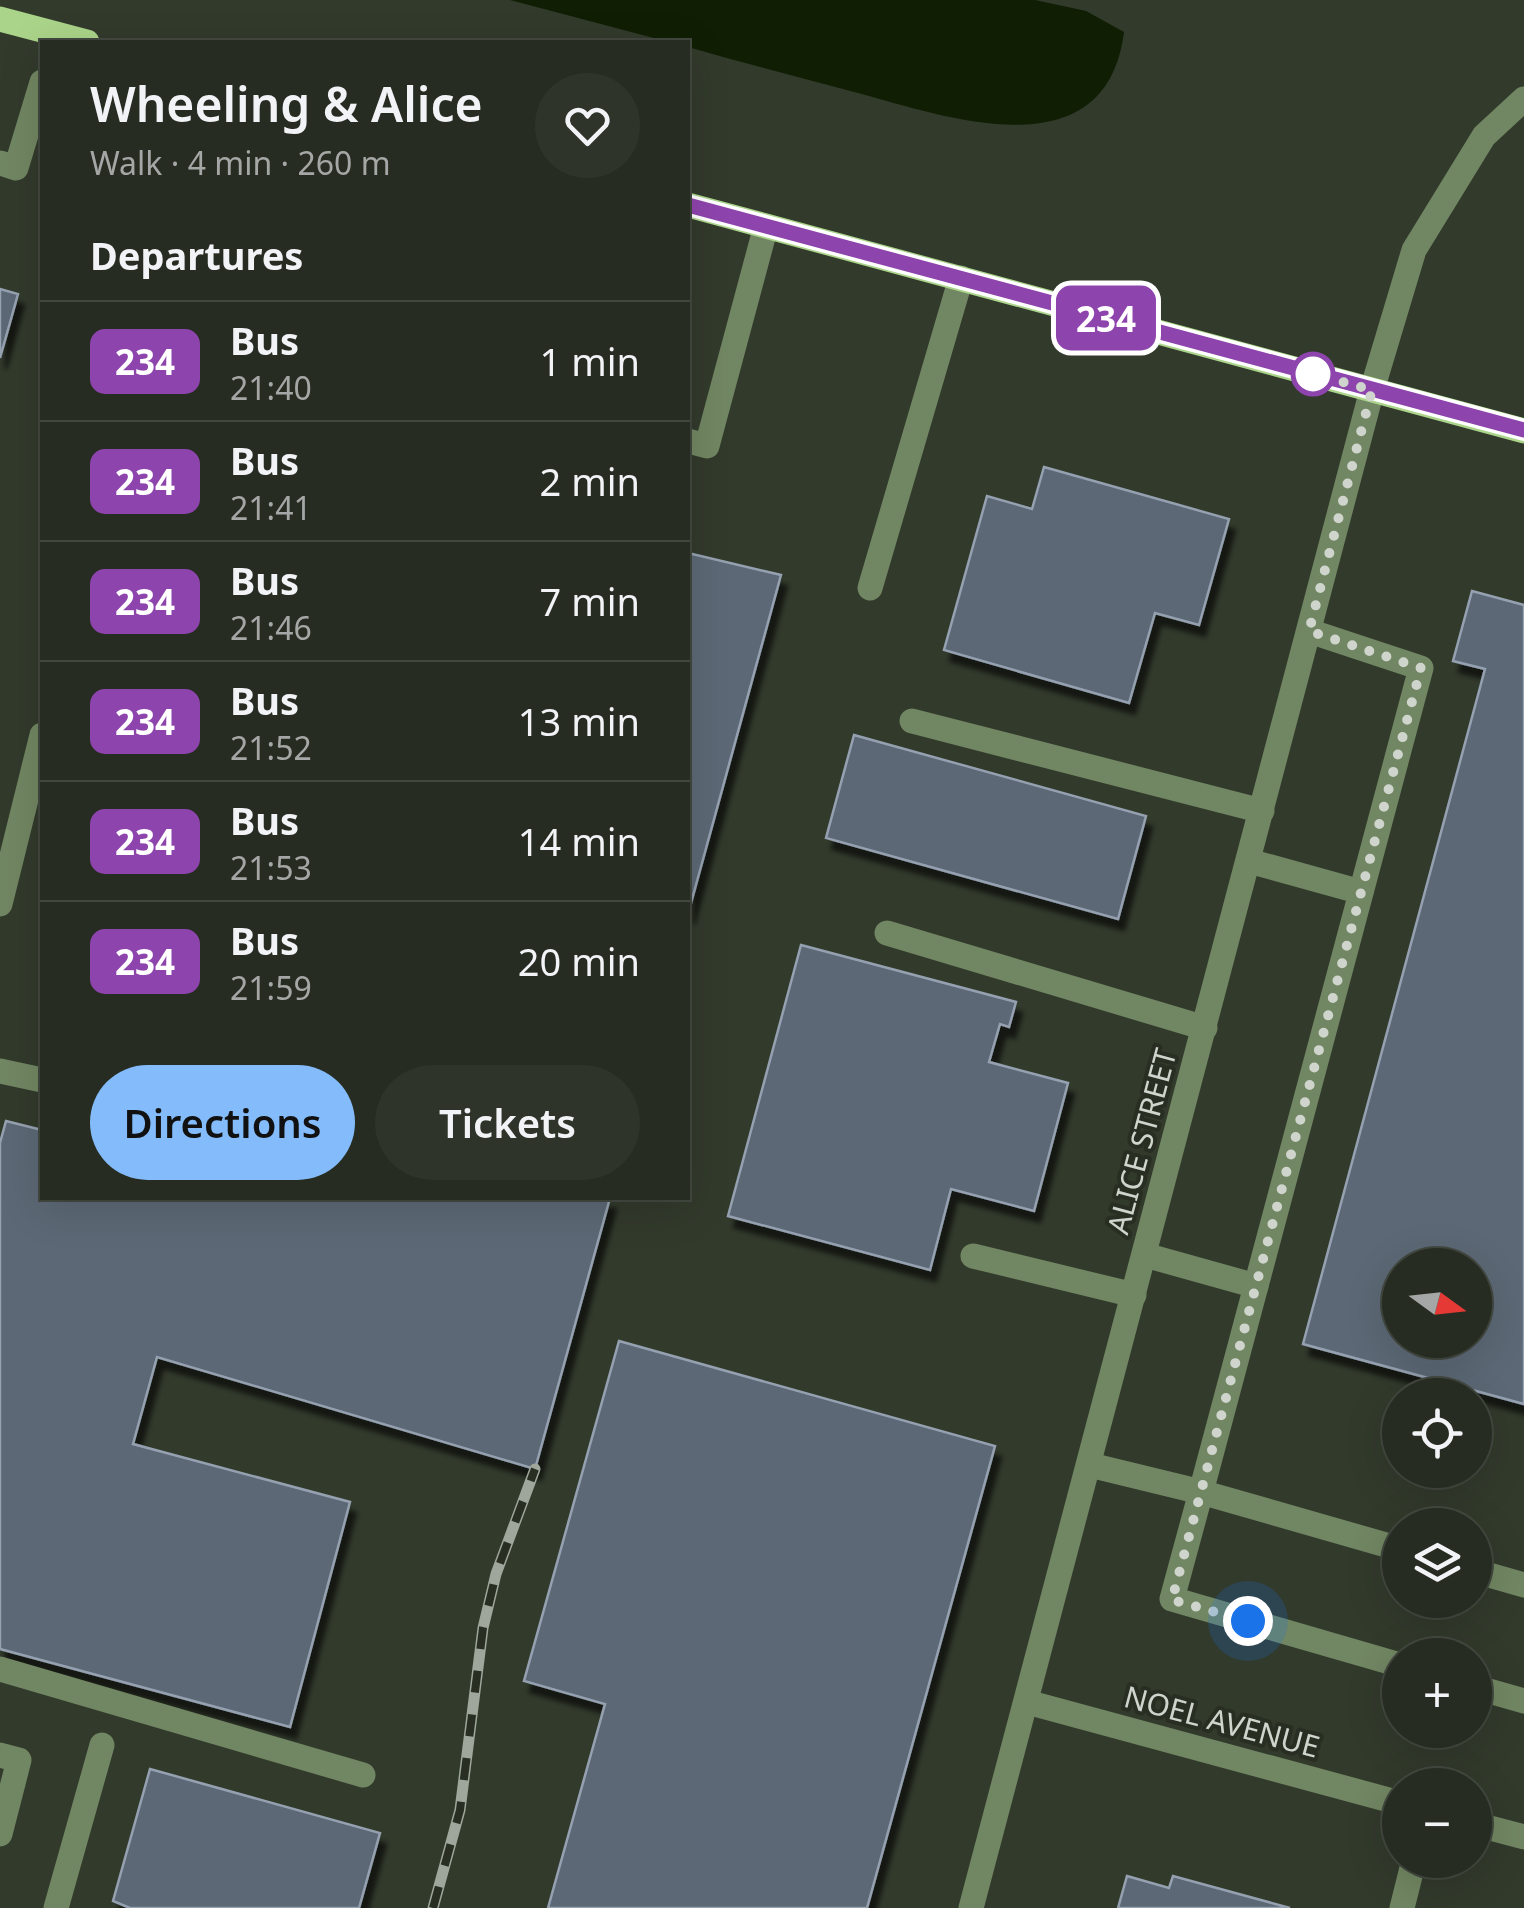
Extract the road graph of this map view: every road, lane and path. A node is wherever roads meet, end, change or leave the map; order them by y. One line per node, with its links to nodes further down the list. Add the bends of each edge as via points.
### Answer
1 (0, 19): 2 (main road)
2 (56, 38)
3 (40, 89): 5 (street, via 16,168)
4 (1524, 99): 9 (street, ALICE STREET, via 1484,136 1414,250)
5 (0, 163)
6 (690, 205): 7 (main road)
7 (766, 226): 8 (main road); 11 (street, via 707,446)
8 (961, 278): 9 (main road); 12 (street)
9 (1372, 390): 10 (main road); 13 (street, ALICE STREET)
10 (1524, 430)
11 (690, 442)
12 (870, 588)
13 (1309, 631): 16 (street, ALICE STREET); 18 (street, via 1421,668)
14 (912, 722): 16 (street)
15 (40, 743): 19 (street)
16 (1262, 811): 17 (street, ALICE STREET)
17 (1249, 861): 18 (street); 21 (street, ALICE STREET)
18 (1361, 892): 26 (street)
19 (0, 904)
20 (887, 934): 21 (street)
21 (1205, 1028): 24 (street, ALICE STREET)
22 (0, 1071): 23 (street)
23 (40, 1080)
24 (1145, 1255): 26 (street); 27 (street, ALICE STREET)
25 (973, 1256): 27 (street)
26 (1256, 1286): 29 (street)
27 (1134, 1295): 28 (street, ALICE STREET)
28 (1090, 1465): 29 (street); 37 (street, ALICE STREET)
29 (1201, 1492): 30 (street); 33 (street, via 1172,1600)
30 (1382, 1544)
31 (1492, 1576): 32 (street)
32 (1524, 1585)
33 (1382, 1660)
34 (0, 1669): 40 (street)
35 (1492, 1692): 36 (street)
36 (1524, 1701)
37 (1028, 1702): 41 (street, NOEL AVENUE); 47 (street, ALICE STREET)
38 (102, 1746): 46 (street)
39 (0, 1756): 43 (street, via 19,1760)
40 (363, 1775)
41 (1382, 1798)
42 (1492, 1829): 44 (street)
43 (0, 1834)
44 (1524, 1837)
45 (1410, 1878): 48 (street)
46 (56, 1908)
47 (971, 1908)
48 (1402, 1908)

